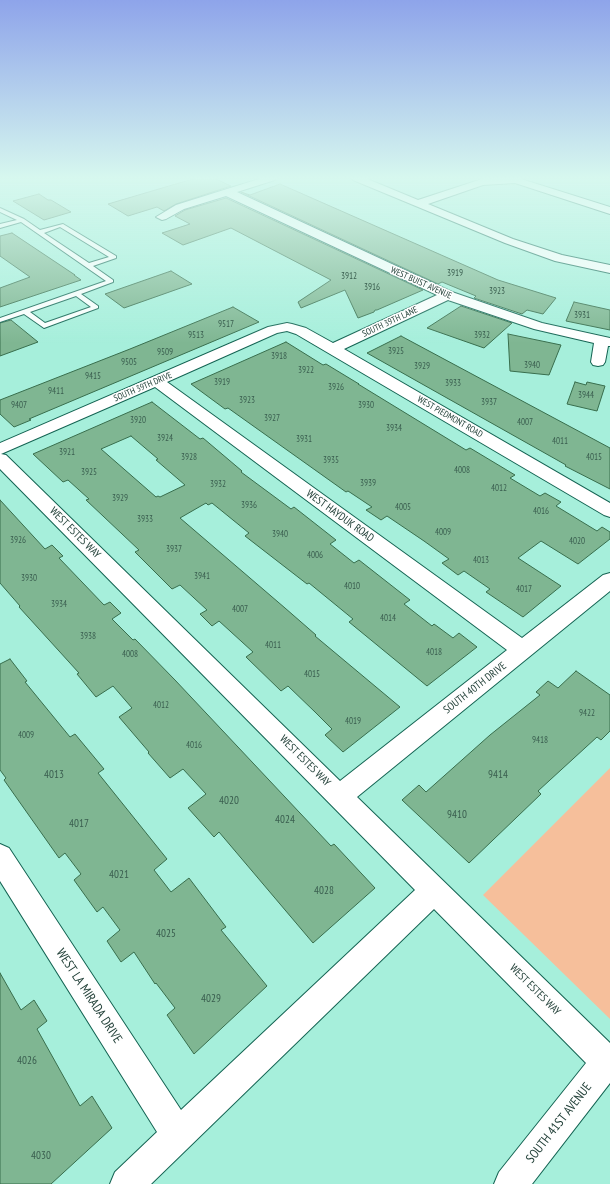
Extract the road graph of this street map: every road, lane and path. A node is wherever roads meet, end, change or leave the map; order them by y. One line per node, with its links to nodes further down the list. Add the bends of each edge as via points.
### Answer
1 (42, 233): 5 (lane)
2 (75, 233): 5 (lane, via 114,257)
3 (315, 233): 8 (street, WEST BUIST AVENUE)
4 (494, 233): 6 (street, via 559,258)
5 (89, 266): 7 (lane, via 111,281)
6 (610, 269)
7 (76, 293): 9 (lane); 9 (lane, via 96,307 44,326)
8 (447, 295): 12 (street, WEST BUIST AVENUE, via 539,326); 13 (street, SOUTH 39TH LANE)
9 (24, 311): 10 (lane)
10 (0, 320)
11 (287, 327): 13 (street, WEST PIEDMONT ROAD, via 301,331); 15 (street, SOUTH 39TH DRIVE, via 273,330)
12 (606, 341): 14 (street, WEST BUIST AVENUE)
13 (333, 349): 18 (street, WEST PIEDMONT ROAD)
14 (598, 362)
15 (157, 381): 16 (street, SOUTH 39TH DRIVE); 20 (street, WEST HAYDUK ROAD)
16 (0, 449)
17 (0, 459): 21 (street, WEST ESTES WAY)
18 (610, 511)
19 (610, 580): 20 (street, SOUTH 40TH DRIVE)
20 (523, 650): 21 (street, SOUTH 40TH DRIVE)
21 (340, 796): 23 (street, WEST ESTES WAY)
22 (0, 857): 25 (street, WEST LA MIRADA DRIVE)
23 (435, 890): 24 (street, WEST ESTES WAY); 25 (street)
24 (609, 1064): 27 (street, SOUTH 41ST AVENUE)
25 (178, 1135): 26 (street)
26 (127, 1184)
27 (511, 1184)

